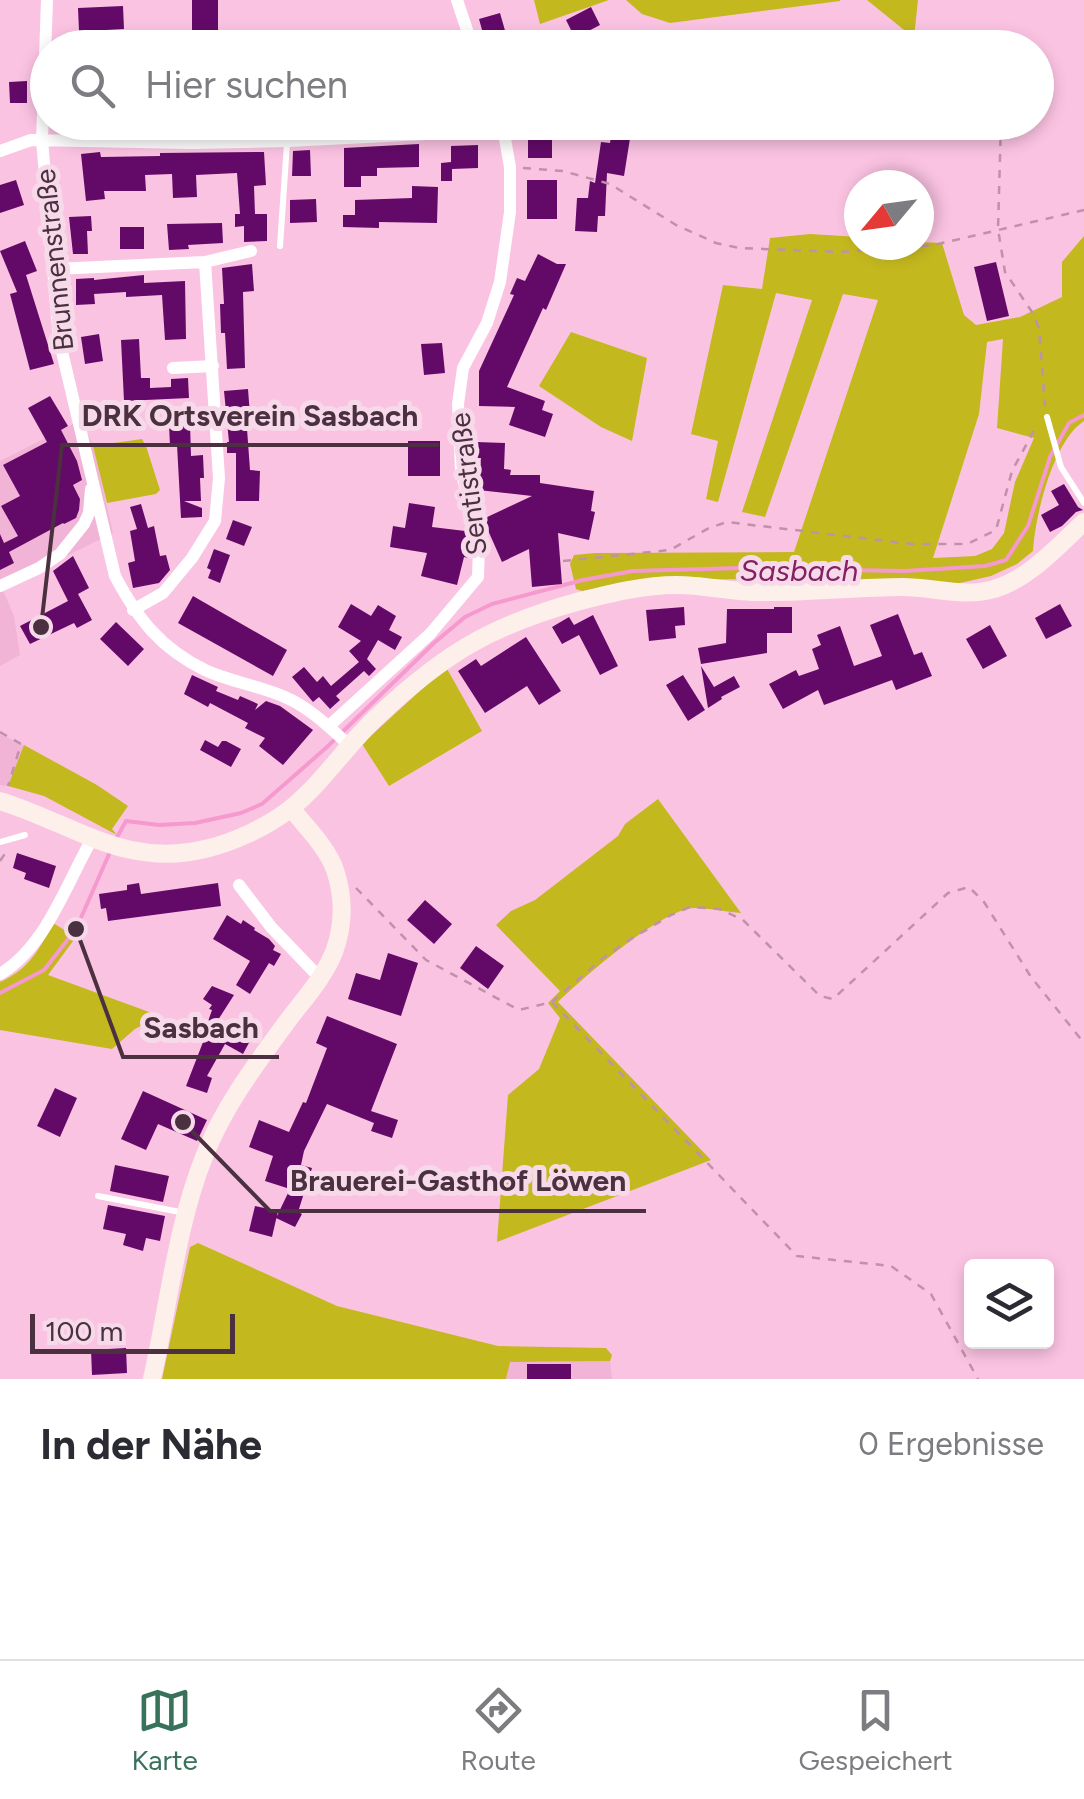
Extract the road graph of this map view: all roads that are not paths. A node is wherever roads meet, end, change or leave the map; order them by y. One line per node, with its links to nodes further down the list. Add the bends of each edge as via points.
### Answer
1 (48, 0): 3 (street, Brunnenstraße)
2 (457, 0): 4 (street)
3 (47, 30)
4 (466, 30)
5 (42, 140): 8 (street); 9 (street); 13 (street, Brunnenstraße)
6 (288, 140): 8 (street); 10 (lane)
7 (505, 140): 22 (street, Sentistraße, via 510,212 500,282 463,368 458,404 478,577 430,634)
8 (206, 142)
9 (0, 152)
10 (280, 246)
11 (251, 251): 12 (street)
12 (205, 262): 13 (street); 14 (street)
13 (55, 269): 17 (street, Brunnenstraße, via 59,339)
14 (213, 366): 15 (street); 21 (street, via 215,521 163,592)
15 (173, 368)
16 (1046, 414): 18 (lane, via 1061,467)
17 (92, 481): 20 (street, via 89,513 60,554); 21 (street, Brunnenstraße, via 116,576)
18 (1084, 503)
19 (1084, 522): 23 (main road, via 1023,575 979,592 758,592 680,584 573,603 456,650)
20 (0, 586)
21 (134, 610): 22 (street, Brunnenstraße, via 162,643 206,670 290,699)
22 (331, 728): 23 (street, Brunnenstraße)
23 (346, 743): 25 (main road)
24 (1, 801): 28 (main road)
25 (291, 808): 28 (main road, via 210,848 152,854); 31 (main road, via 334,866 341,892 334,954)
26 (25, 834): 27 (lane)
27 (0, 842)
28 (108, 845): 30 (street, via 34,946)
29 (239, 885): 31 (street)
30 (0, 974)
31 (320, 978): 33 (main road, via 243,1082 203,1158)
32 (98, 1196): 33 (lane)
33 (186, 1214): 34 (main road)
34 (152, 1379)

